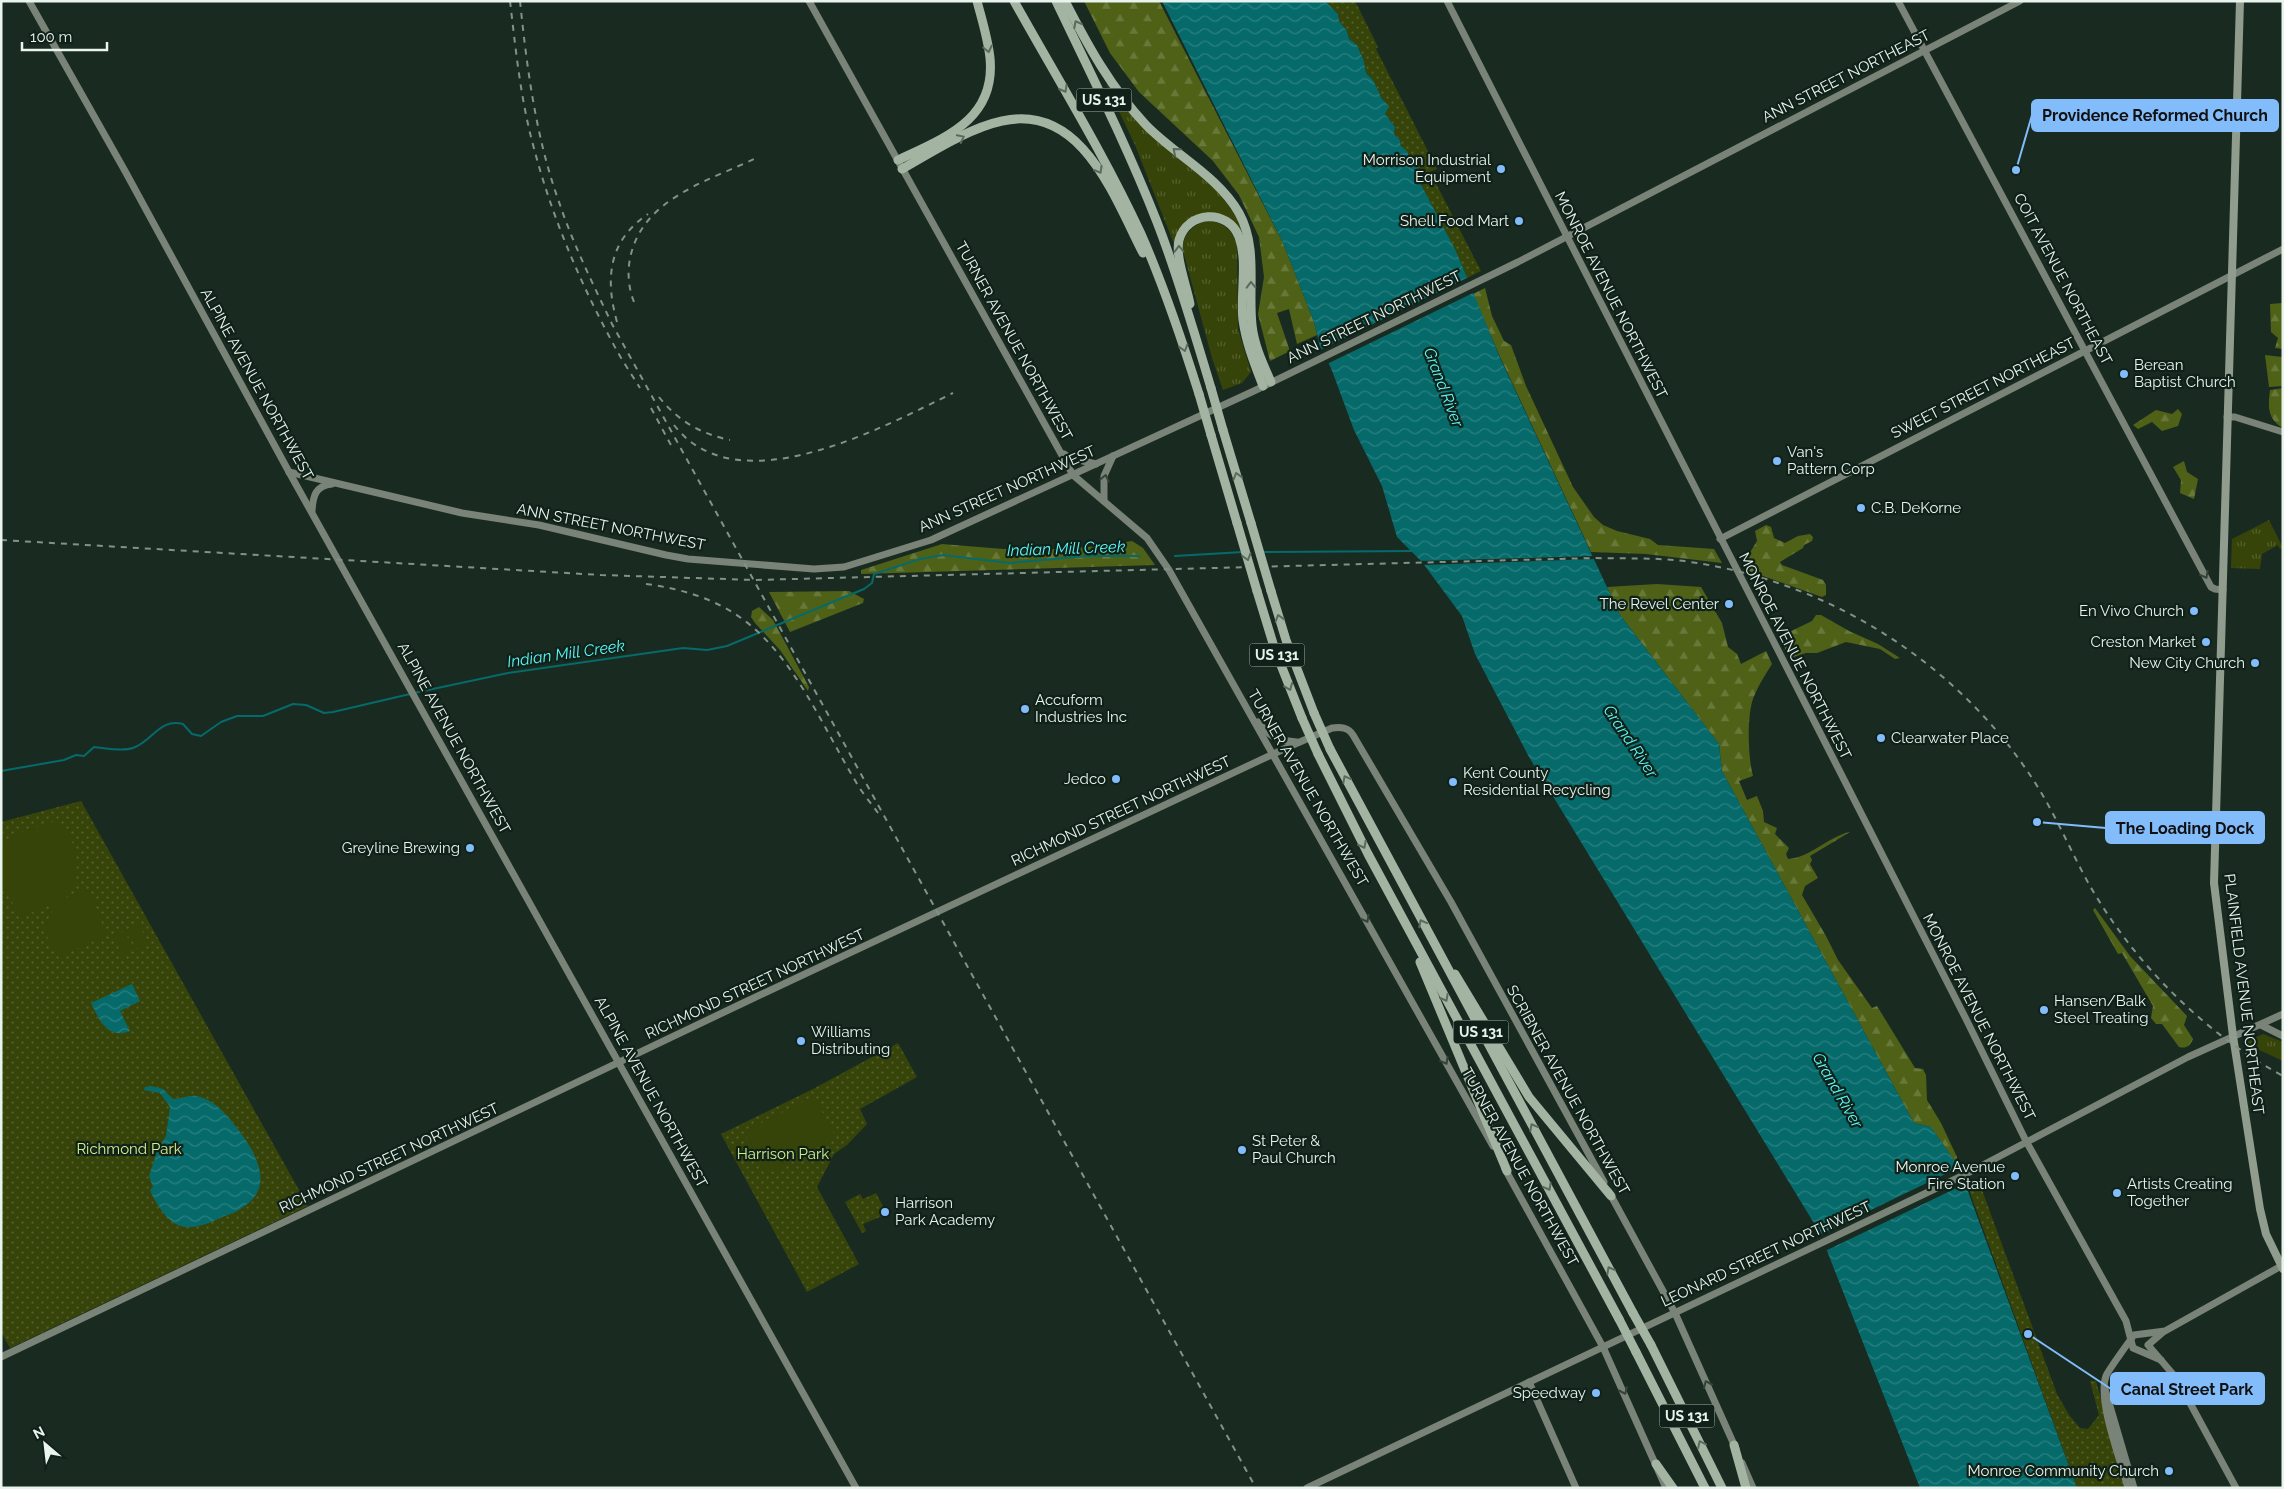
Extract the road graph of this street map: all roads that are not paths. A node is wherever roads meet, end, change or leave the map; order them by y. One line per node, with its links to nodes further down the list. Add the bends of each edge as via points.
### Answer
1 (29, 1): 26 (main road, ALPINE AVENUE NORTHWEST)
2 (809, 1): 12 (main road, TURNER AVENUE NORTHWEST)
3 (977, 1): 12 (highway, one-way to 12, via 990,56 990,80 986,94 978,109 961,127)
4 (1014, 1): 17 (highway, US 131, one-way to 17, via 1124,200)
5 (1056, 1): 18 (highway, US 131, via 1148,201)
6 (1066, 1): 20 (highway, one-way to 6, via 1254,337 1250,250 1239,214 1227,196 1147,126 1118,93 1091,51)
7 (1447, 1): 14 (main road, MONROE AVENUE NORTHWEST)
8 (1898, 1): 11 (main road, COIT AVENUE NORTHEAST)
9 (2020, 1): 11 (main road, ANN STREET NORTHEAST)
10 (2240, 1): 16 (main road, PLAINFIELD AVENUE NORTHEAST)
11 (1924, 52): 13 (main road, ANN STREET NORTHEAST); 19 (main road, COIT AVENUE NORTHEAST)
12 (900, 165): 17 (highway, one-way to 17, via 1003,120 1029,119 1052,124 1075,139 1092,158); 23 (main road, TURNER AVENUE NORTHWEST)
13 (1685, 176): 14 (main road, ANN STREET NORTHWEST)
14 (1567, 237): 20 (main road, ANN STREET NORTHWEST); 31 (main road, MONROE AVENUE NORTHWEST)
15 (2283, 249): 16 (main road, SWEET STREET NORTHEAST)
16 (2232, 274): 19 (main road, SWEET STREET NORTHEAST); 21 (main road, PLAINFIELD AVENUE NORTHEAST)
17 (1168, 302): 37 (highway, US 131, one-way to 37, bridge, via 1275,650 1318,754)
18 (1199, 348): 20 (highway, one-way to 20, via 1178,246 1188,225 1200,218 1213,216 1229,222 1239,235 1246,339); 38 (highway, US 131, one-way to 18, bridge, via 1314,713 1288,647)
19 (2085, 351): 31 (main road, SWEET STREET NORTHEAST); 32 (main road, COIT AVENUE NORTHEAST, one-way to 32, via 2211,586)
20 (1267, 384): 24 (main road, ANN STREET NORTHWEST)
21 (2228, 417): 22 (main road); 32 (main road, PLAINFIELD AVENUE NORTHEAST)
22 (2283, 432)
23 (1061, 452): 25 (main road, via 1070,458); 27 (main road, TURNER AVENUE NORTHWEST)
24 (1113, 456): 25 (main road, ANN STREET NORTHWEST); 29 (main road, one-way to 24, via 1104,476)
25 (1096, 464): 27 (main road, ANN STREET NORTHWEST)
26 (289, 472): 28 (main road, ANN STREET NORTHWEST); 30 (main road, ALPINE AVENUE NORTHWEST)
27 (1074, 475): 28 (main road, ANN STREET NORTHWEST, via 931,540 849,566 824,569 681,558); 29 (main road, TURNER AVENUE NORTHWEST)
28 (338, 484): 30 (main road, via 318,489 313,498)
29 (1104, 501): 33 (main road, TURNER AVENUE NORTHWEST, via 1158,551)
30 (312, 512): 43 (main road, ALPINE AVENUE NORTHWEST)
31 (1720, 539): 44 (main road, MONROE AVENUE NORTHWEST, via 1966,1017)
32 (2223, 590): 41 (main road, PLAINFIELD AVENUE NORTHEAST, via 2214,884)
33 (1243, 702): 35 (main road, via 1272,737 1283,742); 36 (main road, TURNER AVENUE NORTHWEST)
34 (1332, 728): 35 (main road, RICHMOND STREET NORTHWEST); 46 (main road, SCRIBNER AVENUE NORTHWEST, via 1345,728 1353,735 1446,896)
35 (1299, 742): 36 (main road, RICHMOND STREET NORTHWEST)
36 (1273, 754): 43 (main road, RICHMOND STREET NORTHWEST); 45 (main road, TURNER AVENUE NORTHWEST, one-way to 45)
37 (1397, 909): 45 (highway); 68 (highway, US 131, one-way to 68, bridge, via 1619,1320)
38 (1436, 949): 46 (highway, via 1460,980 1528,1097); 69 (highway, US 131, one-way to 38, bridge, via 1651,1345)
39 (2283, 1014): 40 (main road, LEONARD STREET NORTHWEST)
40 (2261, 1025): 41 (main road, LEONARD STREET NORTHWEST); 42 (main road)
41 (2233, 1036): 44 (main road, LEONARD STREET NORTHWEST); 47 (main road, PLAINFIELD AVENUE NORTHEAST, via 2260,1209 2266,1234)
42 (2283, 1036)
43 (620, 1064): 56 (main road, RICHMOND STREET NORTHWEST); 63 (main road, ALPINE AVENUE NORTHWEST)
44 (2026, 1141): 48 (main road, LEONARD STREET NORTHWEST, via 1964,1175); 49 (main road, MONROE AVENUE NORTHWEST)
45 (1507, 1171): 54 (main road, TURNER AVENUE NORTHWEST)
46 (1611, 1196): 48 (main road, SCRIBNER AVENUE NORTHWEST)
47 (2282, 1267): 50 (main road)
48 (1676, 1313): 54 (main road, LEONARD STREET NORTHWEST); 61 (main road, SCRIBNER AVENUE NORTHWEST, one-way to 48)
49 (2125, 1320): 51 (main road, MONROE AVENUE NORTHWEST); 52 (main road, MONROE AVENUE NORTHWEST)
50 (2165, 1331): 51 (main road); 53 (main road)
51 (2142, 1334): 52 (main road, via 2136,1334); 53 (main road, MONROE AVENUE NORTHWEST)
52 (2131, 1340): 55 (main road, via 2132,1347); 57 (main road)
53 (2147, 1344): 55 (main road); 58 (main road, MONROE AVENUE NORTHWEST)
54 (1604, 1347): 59 (main road, LEONARD STREET NORTHWEST); 62 (main road, TURNER AVENUE NORTHWEST, one-way to 62)
55 (2139, 1350): 57 (main road); 58 (main road)
56 (1, 1357)
57 (2118, 1359): 60 (main road, via 2107,1372)
58 (2161, 1360): 74 (main road, MONROE AVENUE NORTHWEST, via 2177,1379)
59 (1529, 1382): 64 (main road, LEONARD STREET NORTHWEST); 65 (main road)
60 (2105, 1388): 72 (main road, via 2103,1396); 73 (main road)
61 (1734, 1445): 70 (highway); 71 (main road, SCRIBNER AVENUE NORTHWEST)
62 (1656, 1464): 66 (main road, TURNER AVENUE NORTHWEST); 67 (highway)
63 (856, 1488)
64 (1307, 1488)
65 (1576, 1488)
66 (1666, 1488)
67 (1673, 1488)
68 (1705, 1488)
69 (1722, 1488)
70 (1746, 1488)
71 (1753, 1488)
72 (2128, 1488)
73 (2134, 1488)
74 (2236, 1488)

